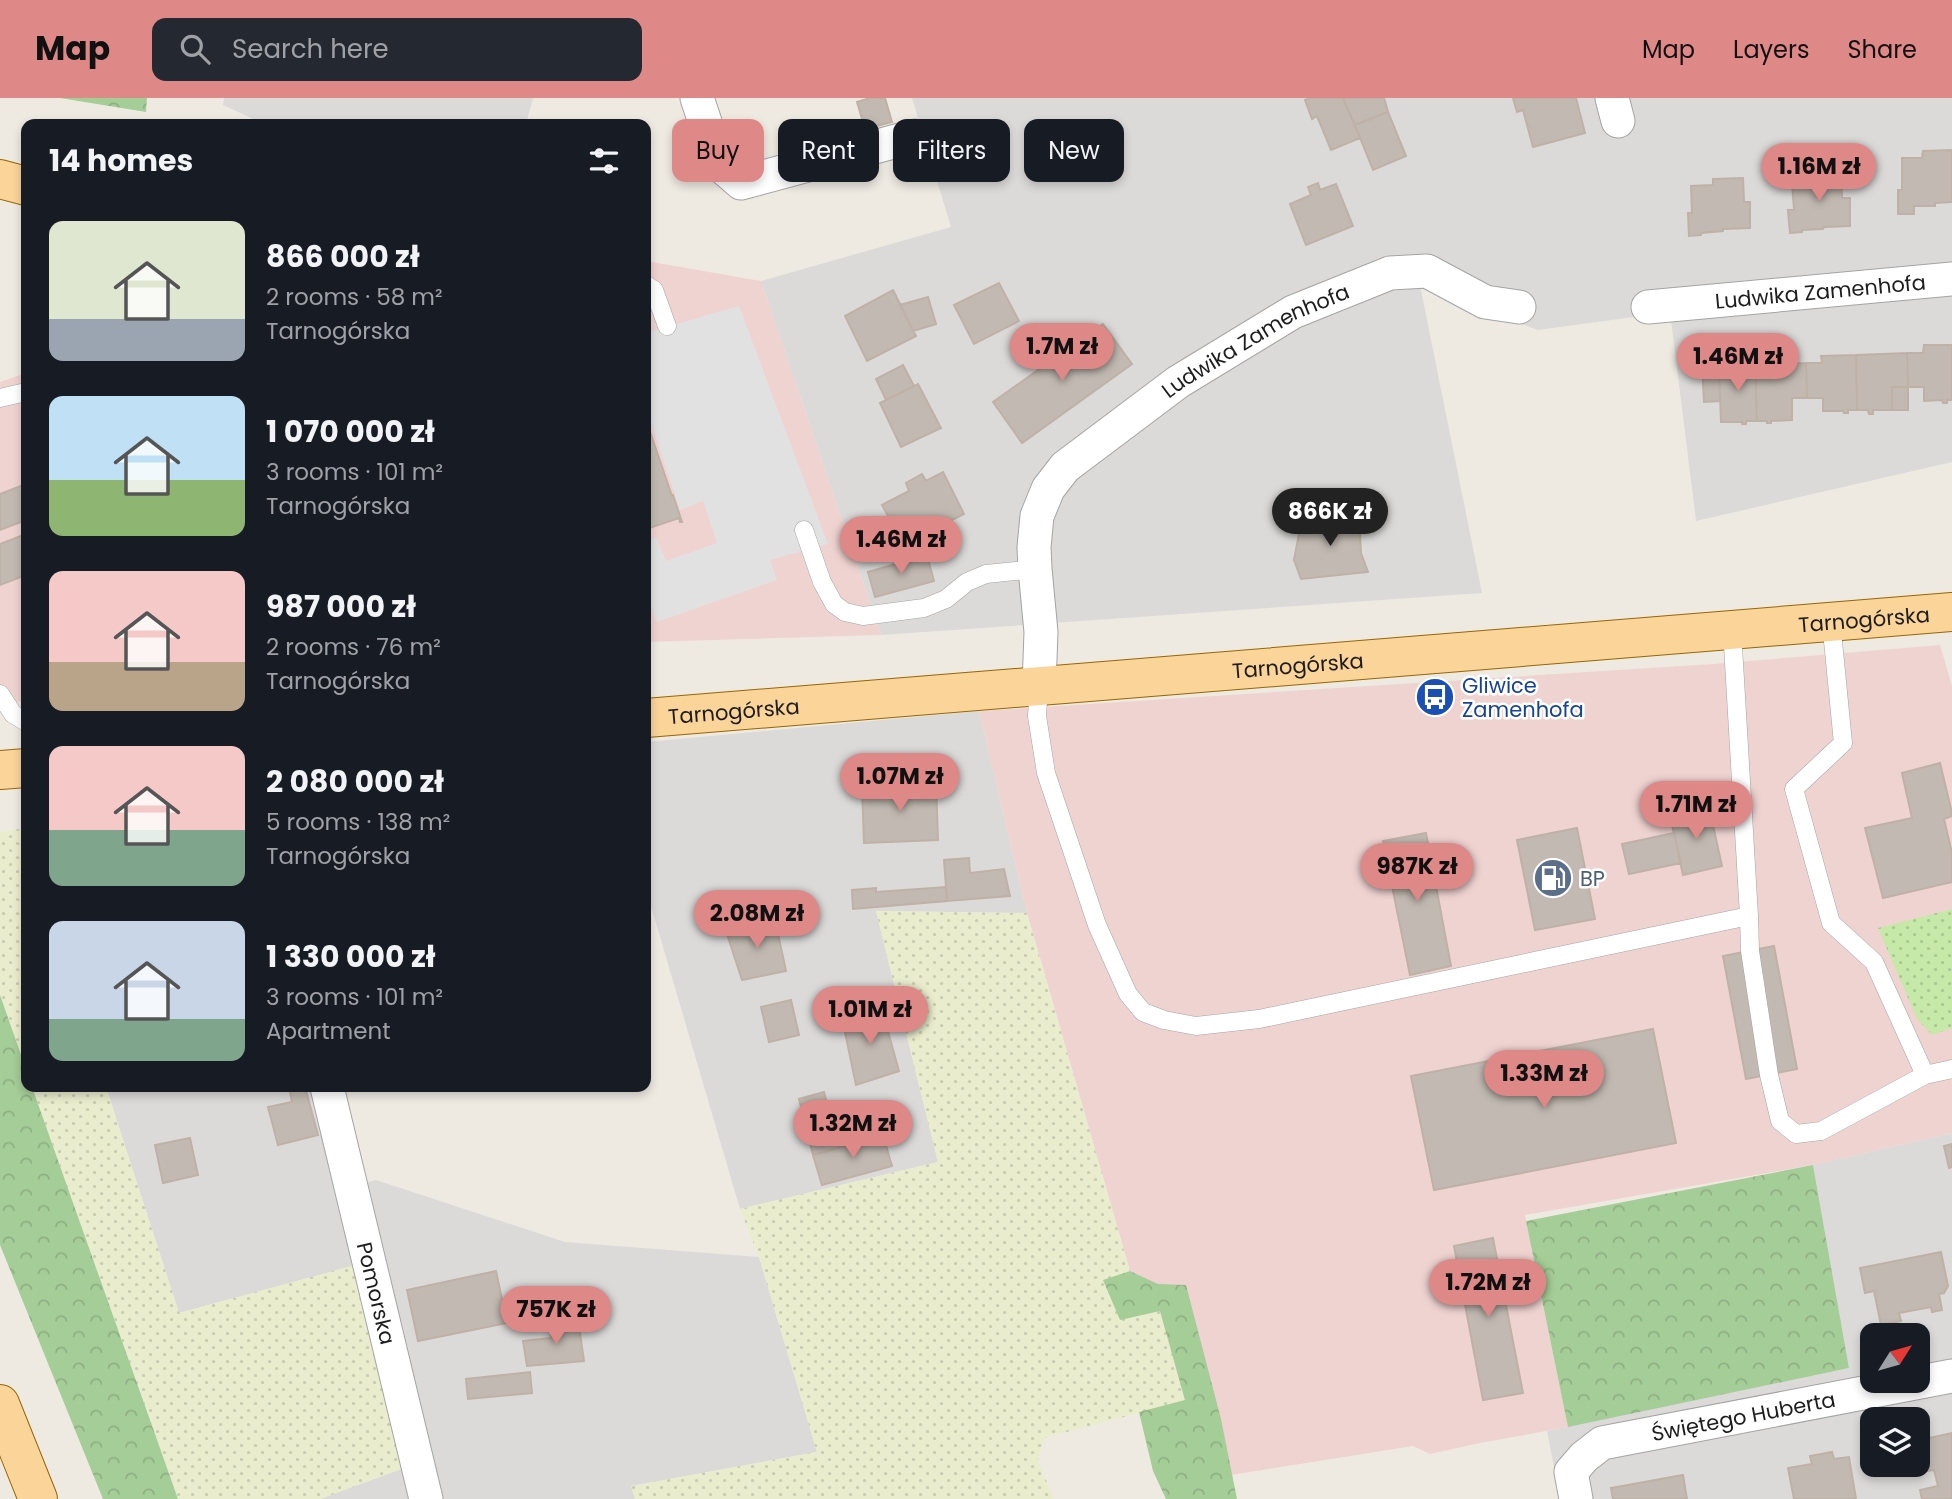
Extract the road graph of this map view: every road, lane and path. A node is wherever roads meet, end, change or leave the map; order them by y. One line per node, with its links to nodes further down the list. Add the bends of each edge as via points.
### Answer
1 (697, 98): 2 (street, via 719,164 741,183)
2 (893, 142)
3 (0, 179): 4 (main road)
4 (21, 185)
5 (1952, 279): 8 (street, Ludwika Zamenhofa)
6 (651, 288): 9 (lane)
7 (1519, 307): 13 (street, Ludwika Zamenhofa, via 1485,302 1427,271 1390,273 1293,312 1178,382 1065,467 1048,489 1037,516)
8 (1648, 307)
9 (667, 326)
10 (21, 393): 11 (lane)
11 (0, 398)
12 (804, 530): 13 (lane, via 821,582 834,604 863,616 924,608 986,574)
13 (1035, 569): 17 (street, Ludwika Zamenhofa, via 1041,632)
14 (1952, 612): 15 (main road, Tarnogórska)
15 (1831, 621): 16 (main road, Tarnogórska); 25 (lane, via 1843,743 1794,789 1831,923 1874,962)
16 (1732, 629): 17 (main road, Tarnogórska); 23 (lane)
17 (1038, 686): 19 (main road, Tarnogórska); 23 (lane, via 1037,716 1046,773 1097,925 1128,994 1143,1012 1164,1020 1196,1026 1259,1019)
18 (0, 694): 20 (lane)
19 (651, 718)
20 (21, 719)
21 (21, 768): 22 (main road)
22 (0, 770)
23 (1749, 916): 25 (lane, via 1750,951 1780,1121 1796,1134 1821,1131)
24 (1952, 1069): 25 (lane)
25 (1925, 1075)
26 (328, 1092): 30 (street, Pomorska)
27 (1952, 1376): 31 (street, Świętego Huberta, via 1602,1443 1571,1472)
28 (0, 1404): 29 (main road)
29 (38, 1499)
30 (426, 1499)
31 (1576, 1499)

